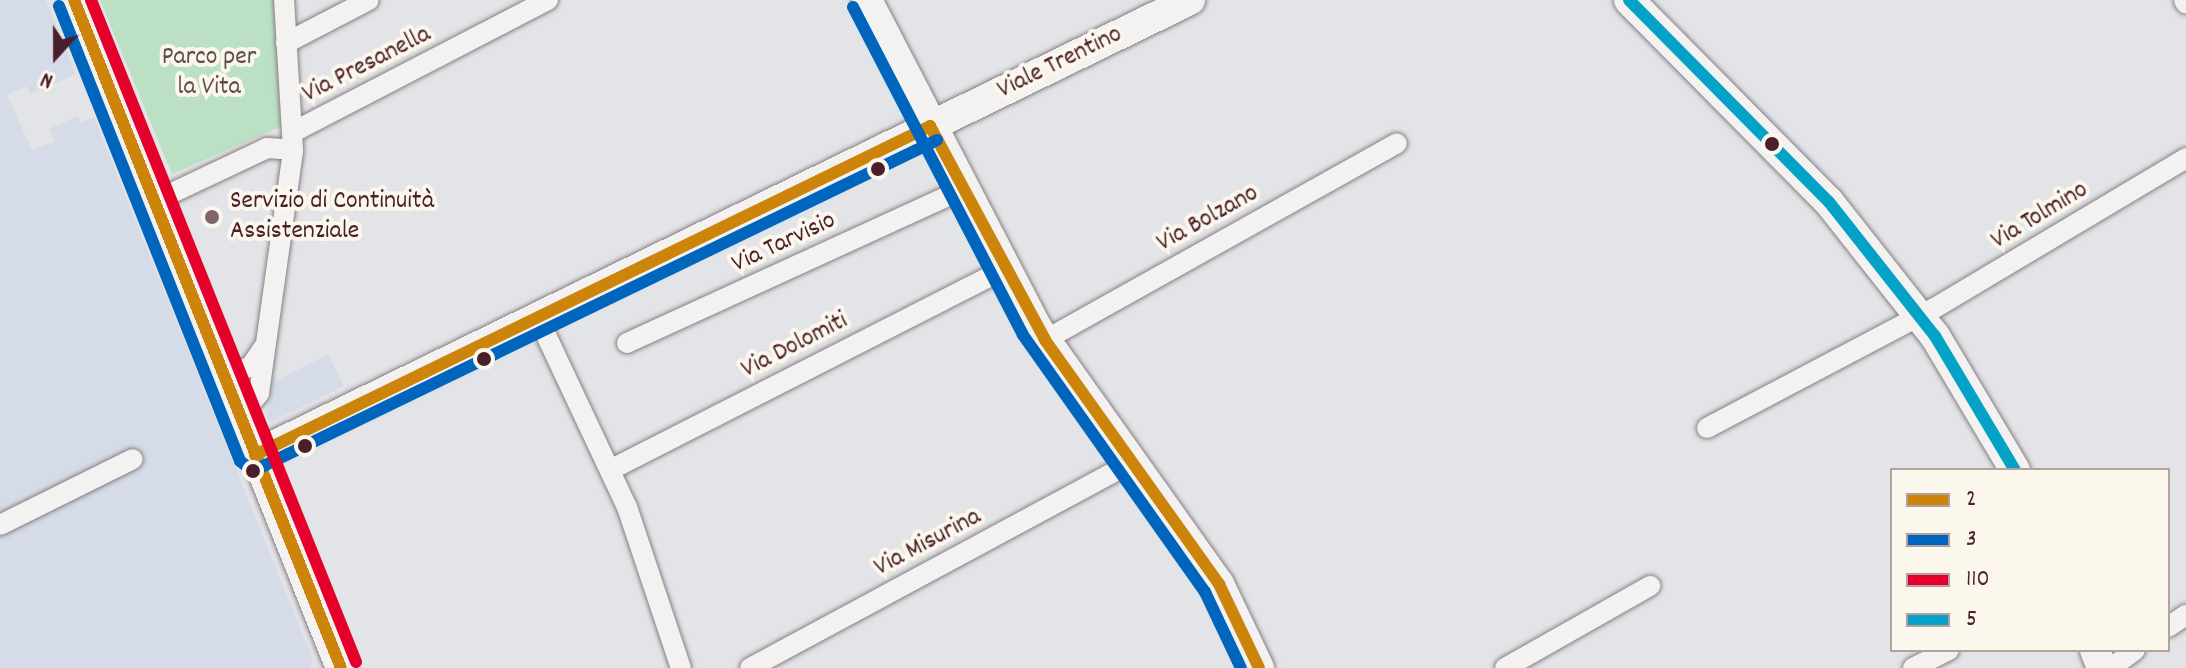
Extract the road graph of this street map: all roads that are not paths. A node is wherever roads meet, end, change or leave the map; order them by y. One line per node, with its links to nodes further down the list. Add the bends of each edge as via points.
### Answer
1 (74, 0): 14 (street)
2 (284, 0): 8 (street)
3 (369, 0): 8 (street)
4 (548, 0): 10 (street, Via Presanella)
5 (867, 0): 9 (street)
6 (1190, 0): 9 (street, Viale Trentino)
7 (1629, 0): 16 (street, via 1829,202)
8 (286, 43): 10 (street)
9 (930, 126): 13 (street); 17 (street, Viale Trentino)
10 (294, 140): 14 (street, Via Presanella, via 172,193); 20 (street)
11 (1397, 143): 18 (street, Via Bolzano)
12 (2186, 158): 16 (street, Via Tolmino)
13 (963, 189): 15 (street); 19 (street, Via Tarvisio)
14 (157, 209): 21 (street)
15 (1004, 269): 18 (street); 28 (street, Via Dolomiti)
16 (1920, 315): 23 (street, Via Tolmino); 27 (street, via 1980,404)
17 (538, 318): 24 (street, Viale Trentino); 28 (street)
18 (1045, 340): 26 (street)
19 (627, 343)
20 (264, 347): 21 (street, via 251,366); 22 (street, via 259,393)
21 (225, 378): 22 (street)
22 (240, 416): 24 (street)
23 (1707, 428)
24 (255, 455): 33 (street)
25 (133, 459): 29 (street)
26 (1131, 463): 35 (street, Via Misurina); 36 (street, via 1224,592)
27 (2014, 468)
28 (610, 470): 34 (street)
29 (0, 525)
30 (1650, 586): 37 (street)
31 (1945, 652): 38 (street)
32 (2132, 652): 39 (street)
33 (341, 668)
34 (681, 668)
35 (750, 668)
36 (1259, 668)
37 (1505, 668)
38 (1913, 668)
39 (2111, 668)

